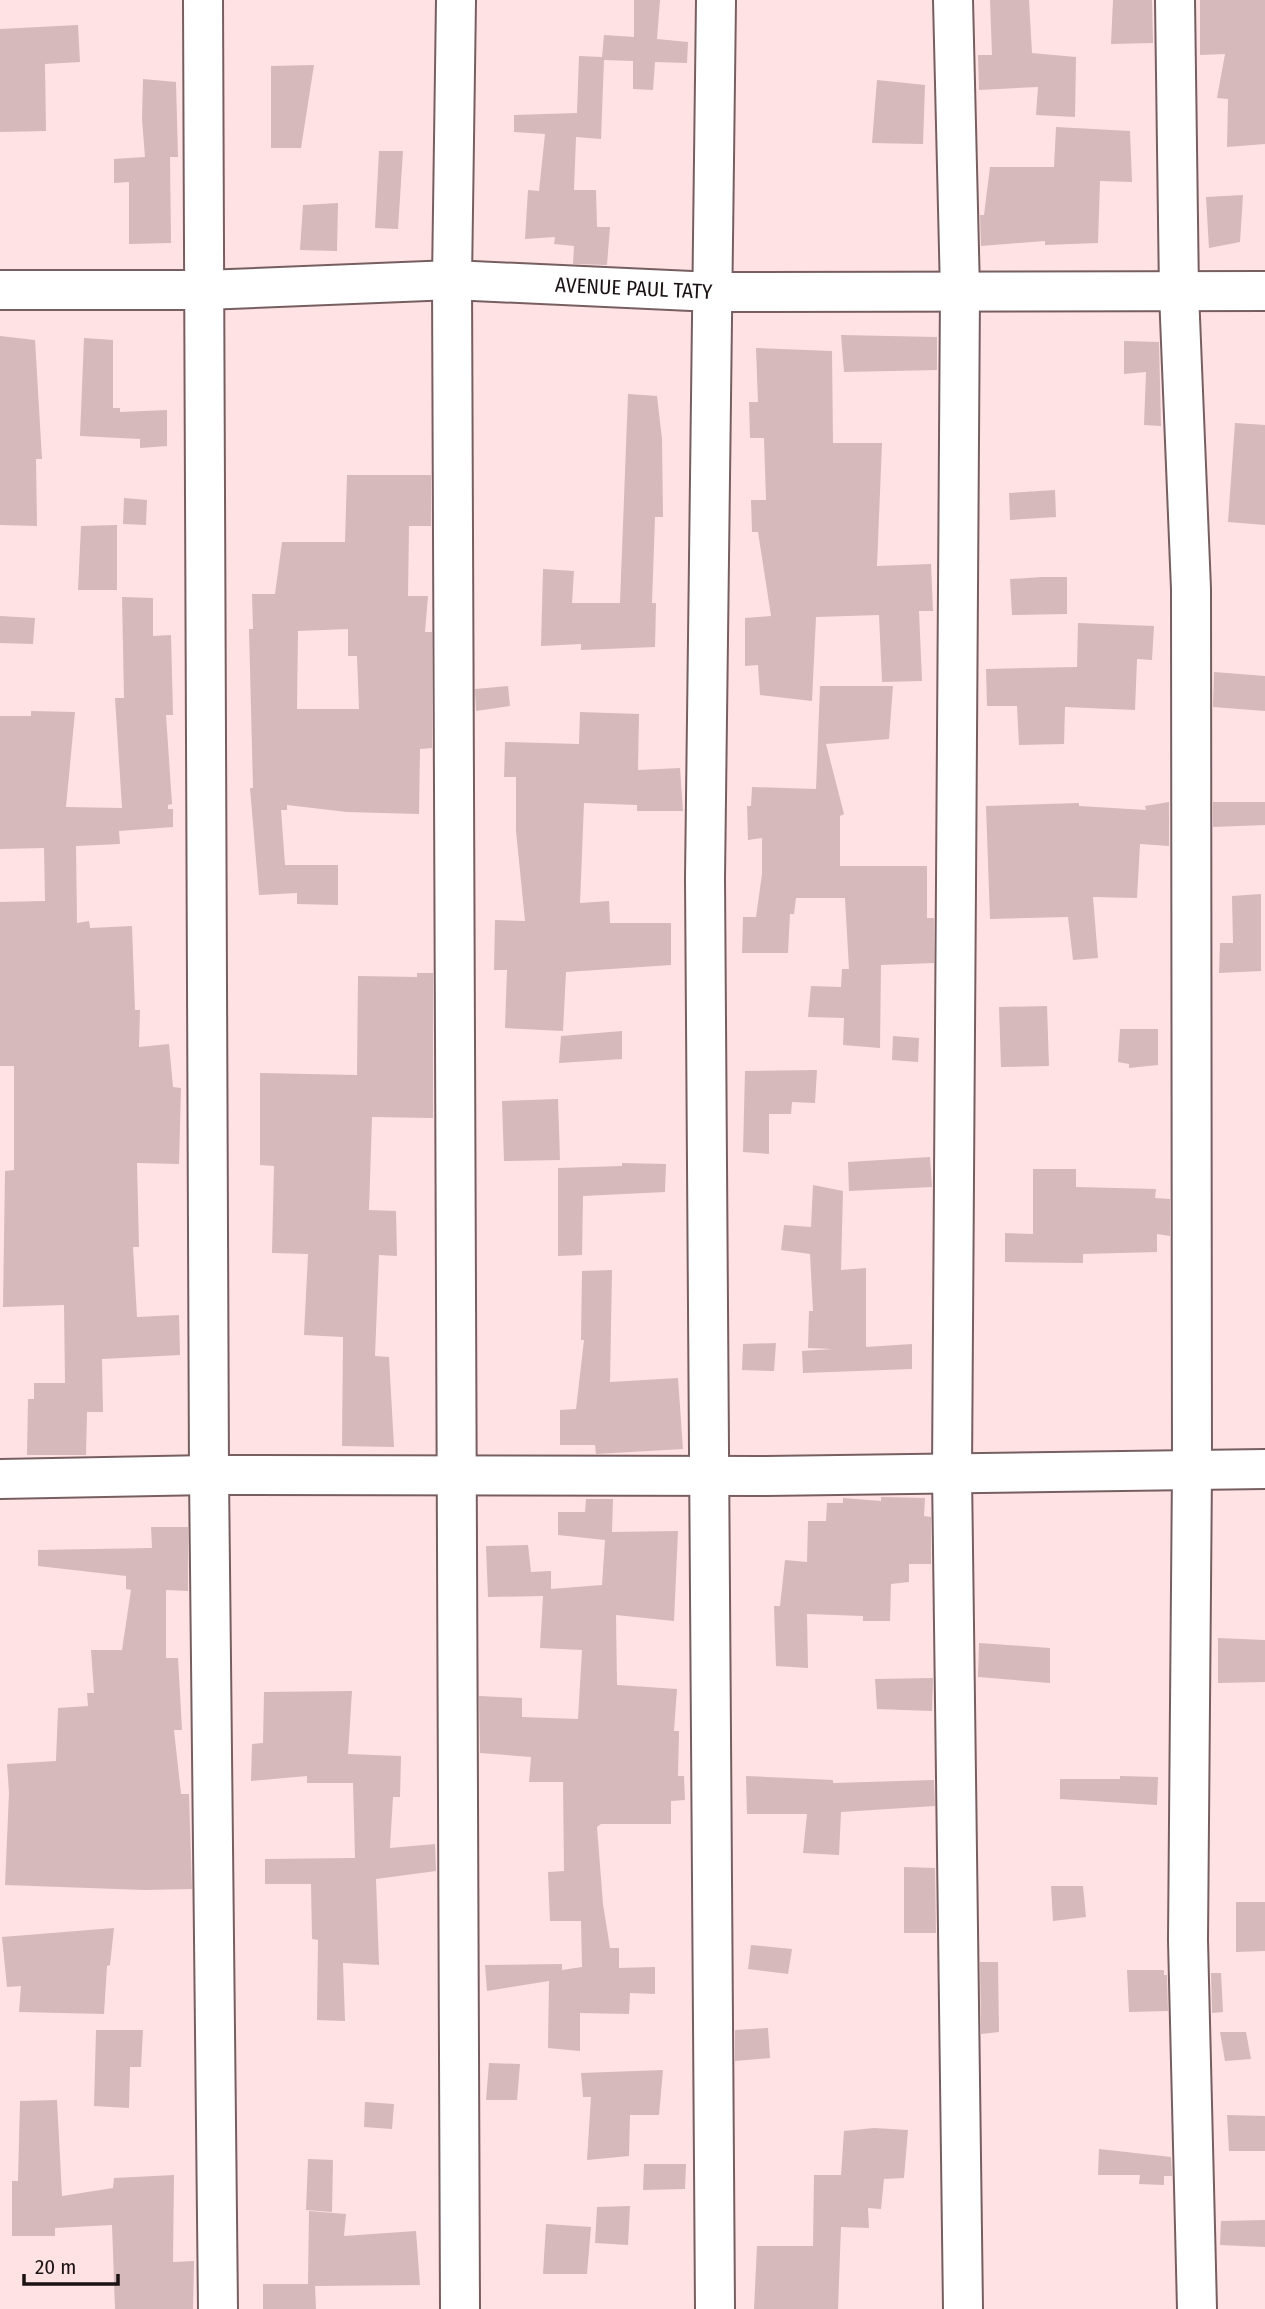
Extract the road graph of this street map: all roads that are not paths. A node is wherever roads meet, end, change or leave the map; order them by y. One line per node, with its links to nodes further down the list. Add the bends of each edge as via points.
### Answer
1 (203, 0): 8 (street)
2 (456, 0): 6 (street)
3 (716, 0): 10 (street)
4 (954, 0): 11 (street)
5 (1175, 0): 12 (street)
6 (452, 280): 8 (street, AVENUE PAUL TATY); 10 (street, AVENUE PAUL TATY); 18 (street)
7 (0, 290): 8 (street, AVENUE PAUL TATY)
8 (204, 290): 16 (street)
9 (1265, 291): 12 (street, AVENUE PAUL TATY)
10 (713, 292): 11 (street, AVENUE PAUL TATY); 17 (street, via 705,878)
11 (960, 292): 12 (street, AVENUE PAUL TATY); 15 (street)
12 (1179, 293): 14 (street, via 1191,589)
13 (1265, 1469): 14 (street)
14 (1192, 1470): 15 (street); 24 (street, via 1188,1940)
15 (952, 1473): 17 (street); 23 (street)
16 (209, 1475): 18 (street); 19 (street); 20 (street)
17 (708, 1476): 18 (street); 22 (street)
18 (455, 1477): 21 (street)
19 (0, 1479)
20 (218, 2309)
21 (460, 2309)
22 (715, 2309)
23 (963, 2309)
24 (1197, 2309)

